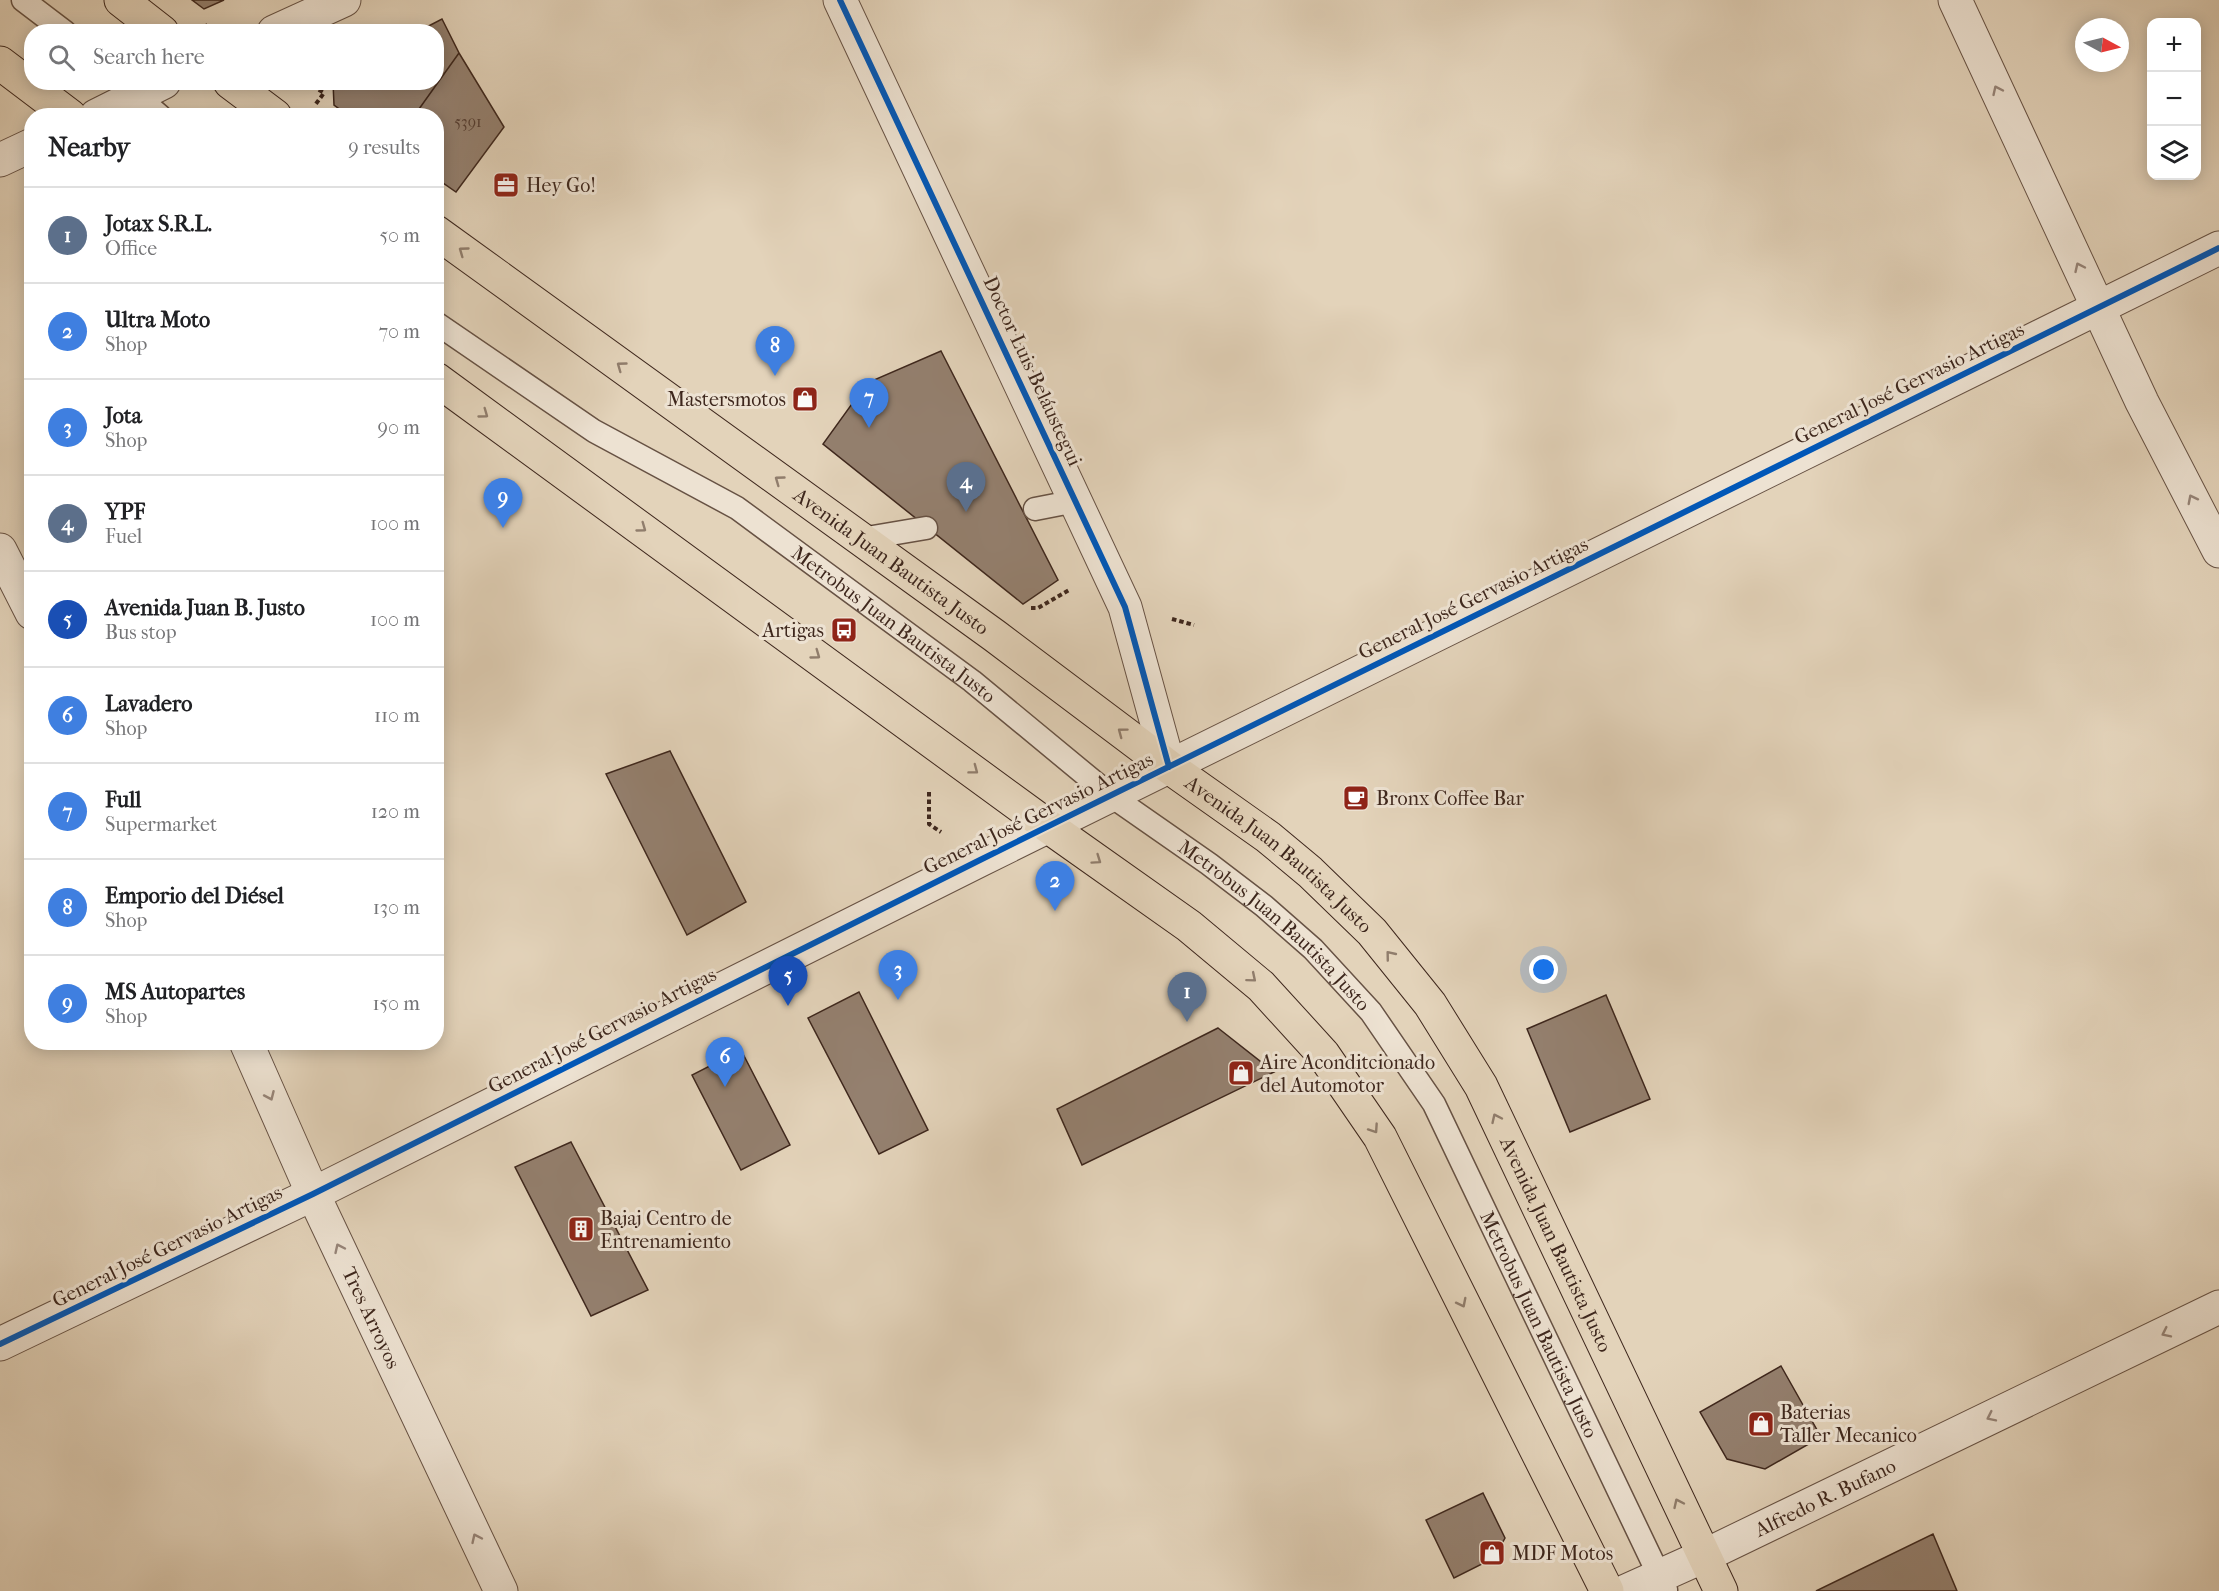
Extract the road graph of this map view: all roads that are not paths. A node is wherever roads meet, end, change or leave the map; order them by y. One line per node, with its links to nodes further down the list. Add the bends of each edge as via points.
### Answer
1 (23, 0): 6 (lane)
2 (121, 0): 7 (main road)
3 (344, 0): 8 (street)
4 (840, 0): 24 (street, Doctor Luis Beláustegui)
5 (1955, 0): 21 (street, one-way to 5)
6 (54, 24)
7 (152, 24)
8 (292, 24)
9 (0, 63): 10 (main road)
10 (24, 81)
11 (36, 90): 14 (main road)
12 (241, 90): 16 (main road)
13 (139, 98): 15 (street)
14 (59, 108)
15 (115, 108)
16 (264, 108)
17 (24, 149): 18 (street)
18 (0, 160)
19 (444, 238): 27 (main road, Avenida Juan Bautista Justo, one-way to 19)
20 (2219, 248): 21 (street, General José Gervasio Artigas)
21 (2097, 308): 29 (street, one-way to 21); 31 (street, General José Gervasio Artigas)
22 (444, 328): 32 (lane, Metrobus Juan Bautista Justo, via 594,430 737,508 972,681)
23 (444, 385): 33 (main road, one-way to 33)
24 (1076, 501): 25 (lane); 31 (street, Doctor Luis Beláustegui, via 1125,607)
25 (1035, 509)
26 (926, 528): 27 (lane)
27 (861, 540): 31 (main road, Avenida Juan Bautista Justo, one-way to 27)
28 (0, 550): 30 (street)
29 (2219, 551)
30 (24, 597)
31 (1169, 766): 32 (street, General José Gervasio Artigas); 38 (main road, Avenida Juan Bautista Justo, one-way to 31, via 1481,1086 1430,1004 1372,932 1310,872)
32 (1110, 795): 33 (street, General José Gervasio Artigas); 39 (lane, Metrobus Juan Bautista Justo, via 1264,906 1313,949 1371,1012 1434,1104)
33 (1049, 827): 35 (street, General José Gervasio Artigas); 41 (main road, one-way to 41, via 1189,926 1261,986 1323,1054 1380,1137)
34 (250, 1050): 35 (street, Tres Arroyos, one-way to 35)
35 (313, 1194): 37 (street, General José Gervasio Artigas); 40 (street, Tres Arroyos, one-way to 35)
36 (2219, 1307): 38 (street, Alfredo R. Bufano, one-way to 38)
37 (0, 1344)
38 (1704, 1556): 39 (street, Alfredo R. Bufano); 43 (main road, Avenida Juan Bautista Justo)
39 (1662, 1583): 42 (street, Alfredo R. Bufano)
40 (501, 1591)
41 (1607, 1591)
42 (1626, 1591)
43 (1720, 1591)

